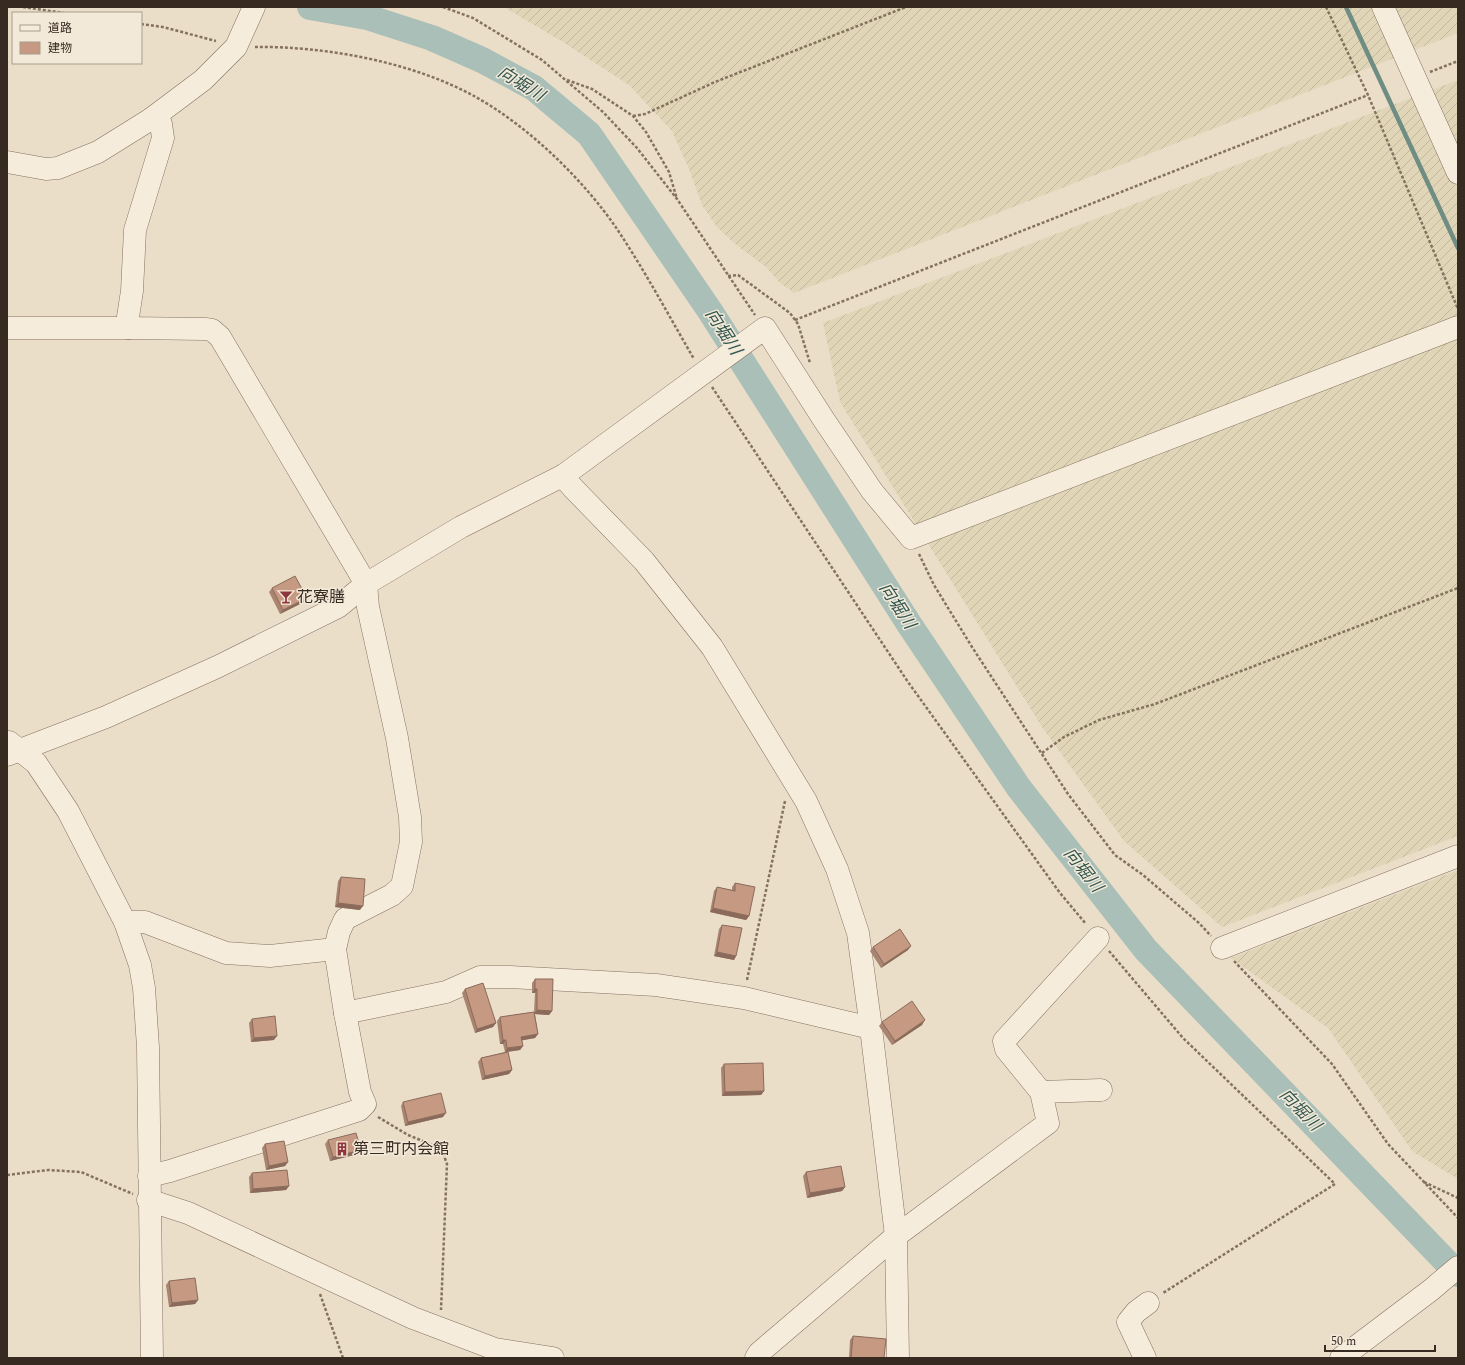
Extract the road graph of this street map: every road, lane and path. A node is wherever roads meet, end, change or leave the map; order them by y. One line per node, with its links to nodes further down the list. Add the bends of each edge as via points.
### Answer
1 (23, 7): 7 (path)
2 (254, 7): 9 (street)
3 (443, 7): 12 (path, via 473,18 542,60)
4 (906, 7): 14 (path, via 715,82 645,114)
5 (1326, 7): 13 (path)
6 (1383, 7): 11 (street)
7 (57, 12)
8 (142, 24): 9 (path)
9 (237, 43): 15 (street, via 203,80); 25 (path, via 376,59 430,77 474,96 523,130 572,174 616,229)
10 (1458, 61): 11 (path)
11 (1415, 78): 17 (street)
12 (565, 79): 14 (path, via 592,89); 18 (path, via 608,117 637,148)
13 (1368, 95): 19 (path); 20 (path)
14 (633, 116): 18 (path, via 646,132 669,172)
15 (151, 119): 16 (street, via 98,152 58,168 46,169); 23 (street, via 161,124 163,138 135,230)
16 (7, 162)
17 (1458, 173)
18 (677, 200): 24 (path)
19 (1458, 310)
20 (795, 320)
21 (1458, 327): 27 (street)
22 (7, 328): 23 (street)
23 (128, 328): 28 (street, via 205,329 212,330 220,337)
24 (761, 332): 25 (street); 27 (street, via 872,491)
25 (707, 370): 26 (street); 35 (path, via 908,682 1060,893)
26 (564, 475): 28 (street, via 461,527); 32 (street, via 573,488 644,561 712,646)
27 (911, 538): 31 (path, via 934,586)
28 (366, 584): 30 (street, via 338,607 217,667 106,717); 37 (street, via 368,607 397,738 410,816 411,842 402,886 392,895 346,919 339,932)
29 (1458, 588): 31 (path, via 1155,704 1100,720 1064,737)
30 (11, 748): 34 (street, via 36,763 68,811)
31 (1042, 753): 36 (path, via 1068,794 1115,855 1200,923)
32 (790, 775): 38 (path); 40 (street, via 806,801 837,869 858,933)
33 (1458, 856): 36 (street)
34 (125, 922): 37 (street, via 145,922 226,954 270,956); 45 (street, via 140,965 144,988 148,1047)
35 (1098, 938): 42 (street, via 1004,1041 1006,1049); 53 (path, via 1183,1038 1335,1184)
36 (1222, 948): 46 (path, via 1332,1064 1388,1144)
37 (336, 949): 39 (street)
38 (744, 998): 39 (street, via 656,986 537,978 480,978 446,992); 40 (street)
39 (345, 1013): 43 (street, via 360,1092)
40 (871, 1028): 50 (street)
41 (1101, 1090): 42 (street)
42 (1041, 1092): 50 (street, via 1048,1123)
43 (365, 1104): 45 (street, via 359,1110); 54 (path, via 377,1116 408,1135 435,1146 443,1153 447,1164)
44 (7, 1175): 48 (path, via 48,1170 81,1172)
45 (149, 1176): 48 (street)
46 (1423, 1181): 47 (path); 49 (path)
47 (1458, 1198)
48 (148, 1200): 52 (street, via 188,1213); 55 (street)
49 (1458, 1218)
50 (896, 1236): 58 (street); 59 (street)
51 (1458, 1267): 61 (street)
52 (322, 1276): 54 (street); 56 (path, via 319,1291)
53 (1148, 1303): 60 (street, via 1128,1322)
54 (440, 1328): 57 (street, via 495,1349)
55 (152, 1358)
56 (343, 1358)
57 (553, 1358)
58 (756, 1358)
59 (898, 1358)
60 (1145, 1358)
61 (1341, 1358)

